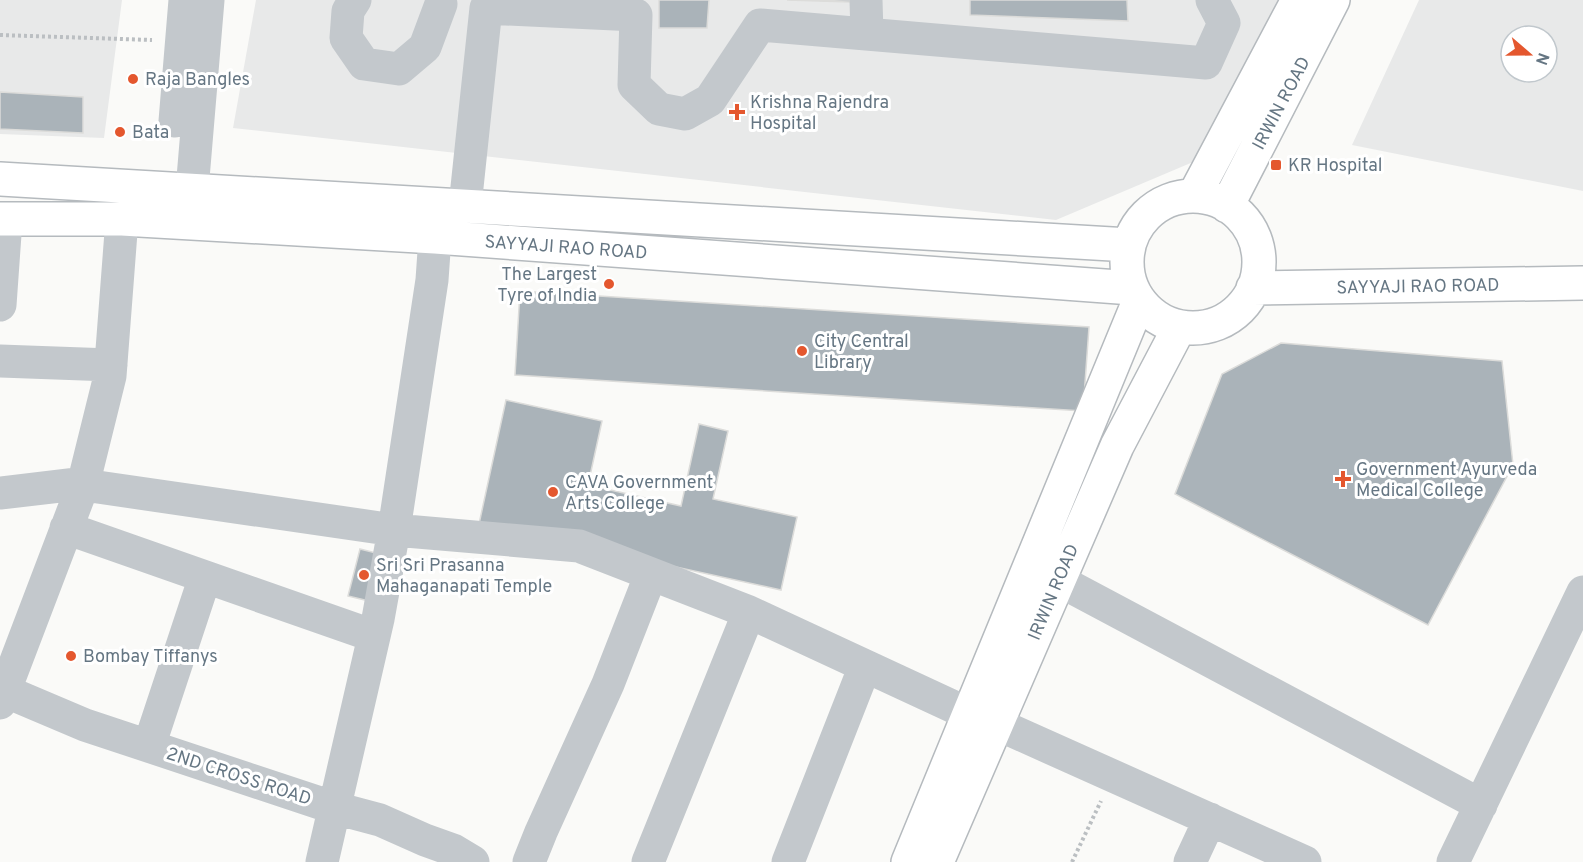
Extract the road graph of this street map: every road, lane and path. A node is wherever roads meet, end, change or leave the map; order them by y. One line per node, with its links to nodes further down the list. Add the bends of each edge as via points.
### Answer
1 (185, 0): 12 (street)
2 (208, 0): 15 (street)
3 (355, 0): 8 (street, via 348,11 346,38 364,64 399,69 425,47)
4 (866, 0): 10 (street)
5 (1212, 0): 10 (street, via 1224,23 1206,63)
6 (1298, 0): 13 (main road, IRWIN ROAD)
7 (1333, 0): 13 (main road, IRWIN ROAD)
8 (431, 2): 9 (street)
9 (486, 4): 10 (street, via 636,15 634,85 659,109 685,114 710,100 760,25); 17 (street)
10 (867, 34)
11 (0, 35): 12 (path)
12 (182, 42): 15 (street)
13 (1290, 51): 16 (main road, IRWIN ROAD); 18 (main road, IRWIN ROAD)
14 (0, 179): 15 (main road, SAYYAJI RAO ROAD)
15 (181, 190): 17 (main road, SAYYAJI RAO ROAD)
16 (1194, 196): 18 (main road); 22 (main road, via 1172,199 1153,209 1138,225)
17 (465, 206): 22 (main road, SAYYAJI RAO ROAD)
18 (1227, 206): 24 (main road, via 1252,233 1258,251)
19 (122, 219): 20 (main road, SAYYAJI RAO ROAD); 21 (main road, SAYYAJI RAO ROAD); 29 (street)
20 (3, 220): 26 (street)
21 (435, 237): 25 (main road, SAYYAJI RAO ROAD); 33 (street)
22 (1129, 245): 25 (main road, via 1127,267)
23 (1583, 283): 24 (main road, SAYYAJI RAO ROAD)
24 (1253, 288): 27 (main road, via 1245,303 1215,325)
25 (1136, 295): 27 (main road, via 1149,313); 43 (main road)
26 (0, 305)
27 (1179, 328): 36 (main road, IRWIN ROAD, via 1117,446)
28 (0, 361): 29 (street)
29 (111, 365): 30 (street)
30 (83, 485): 31 (street); 32 (street); 33 (street)
31 (0, 494)
32 (66, 528): 35 (street); 42 (street)
33 (394, 530): 34 (street, via 579,546); 39 (street)
34 (651, 574): 38 (street); 51 (street)
35 (205, 577): 39 (street); 44 (street)
36 (1058, 580): 43 (main road, IRWIN ROAD); 46 (street)
37 (1583, 592): 40 (street)
38 (749, 612): 41 (street); 52 (street)
39 (374, 636): 47 (street)
40 (1572, 640): 46 (street)
41 (865, 666): 43 (street); 53 (street)
42 (2, 694): 44 (street, 2ND CROSS ROAD)
43 (983, 719): 45 (street); 54 (main road); 55 (main road, IRWIN ROAD)
44 (148, 746): 47 (street, 2ND CROSS ROAD)
45 (1113, 776): 48 (street); 56 (path)
46 (1481, 805): 59 (street)
47 (335, 808): 49 (street); 50 (street, 2ND CROSS ROAD, via 380,820)
48 (1210, 819): 57 (street); 58 (street)
49 (322, 862)
50 (473, 862)
51 (530, 862)
52 (648, 862)
53 (788, 862)
54 (908, 862)
55 (937, 862)
56 (1072, 862)
57 (1190, 862)
58 (1305, 862)
59 (1453, 862)

